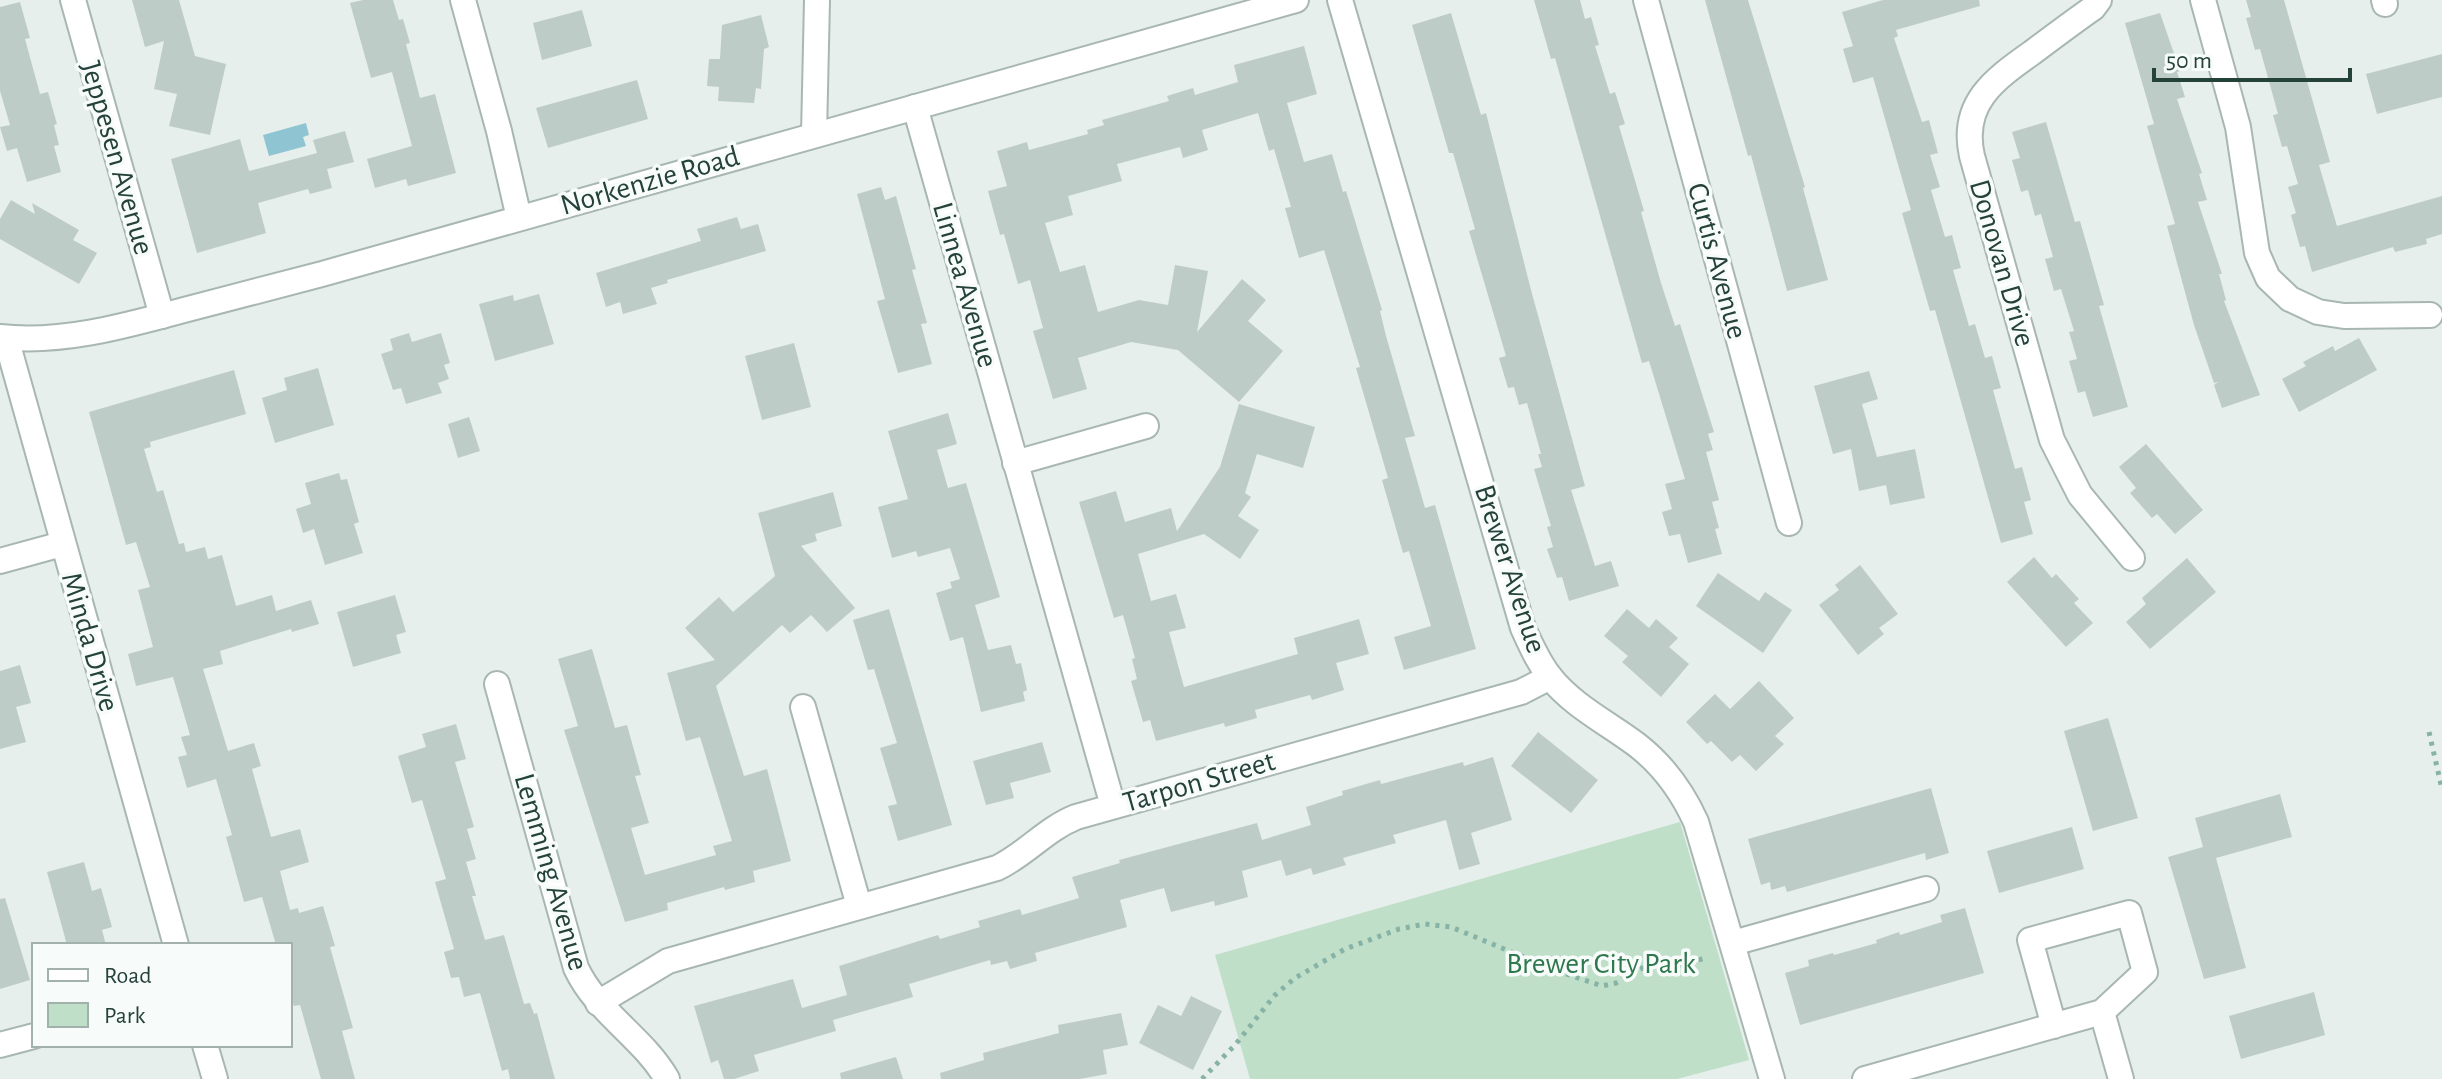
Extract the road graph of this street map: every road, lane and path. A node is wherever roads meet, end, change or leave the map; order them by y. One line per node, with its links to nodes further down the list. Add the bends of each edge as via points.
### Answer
1 (73, 0): 13 (street, Jeppesen Avenue)
2 (463, 0): 11 (street)
3 (817, 0): 10 (street)
4 (1296, 0): 9 (street, Norkenzie Road)
5 (1340, 0): 21 (street, Brewer Avenue, via 1517,608 1533,651)
6 (1646, 0): 17 (street, Curtis Avenue)
7 (2099, 0): 19 (street, Donovan Drive, via 1996,78 1975,109 1969,138 2052,440 2080,495)
8 (2203, 0): 12 (street, via 2244,157 2257,253 2268,278 2290,299 2318,312)
9 (915, 107): 10 (street, Norkenzie Road); 16 (street, Linnea Avenue)
10 (814, 135): 11 (street, Norkenzie Road)
11 (519, 218): 13 (street, Norkenzie Road)
12 (2430, 315)
13 (162, 316): 14 (street, Norkenzie Road, via 85,333)
14 (3, 337): 18 (street, Minda Drive)
15 (1146, 426): 16 (street)
16 (1015, 463): 26 (street, Linnea Avenue)
17 (1789, 523)
18 (62, 544): 20 (street); 29 (street, Minda Drive)
19 (2132, 558)
20 (0, 561)
21 (1550, 677): 26 (street, Tarpon Street, via 1521,692); 30 (street, Brewer Avenue, via 1672,779 1696,822)
22 (497, 684): 32 (street, Lemming Avenue, via 576,968)
23 (803, 707): 28 (street)
24 (2429, 732): 25 (path)
25 (2442, 789)
26 (1113, 806): 28 (street, Tarpon Street, via 1063,822 997,868)
27 (1926, 889): 30 (street)
28 (859, 906): 32 (street, Tarpon Street, via 668,961)
29 (175, 943)
30 (1733, 943): 41 (street, Brewer Avenue)
31 (1705, 958): 40 (path, via 1646,966 1602,986 1451,927 1399,929 1345,949 1295,978)
32 (598, 1003): 39 (street, Lemming Avenue)
33 (2102, 1012): 34 (street); 34 (street, via 2145,972 2129,913 2030,940); 43 (street)
34 (2054, 1026): 42 (street)
35 (32, 1037): 36 (street)
36 (0, 1045)
37 (206, 1047): 38 (street)
38 (215, 1079)
39 (667, 1079)
40 (1202, 1079)
41 (1772, 1079)
42 (1865, 1079)
43 (2121, 1079)

